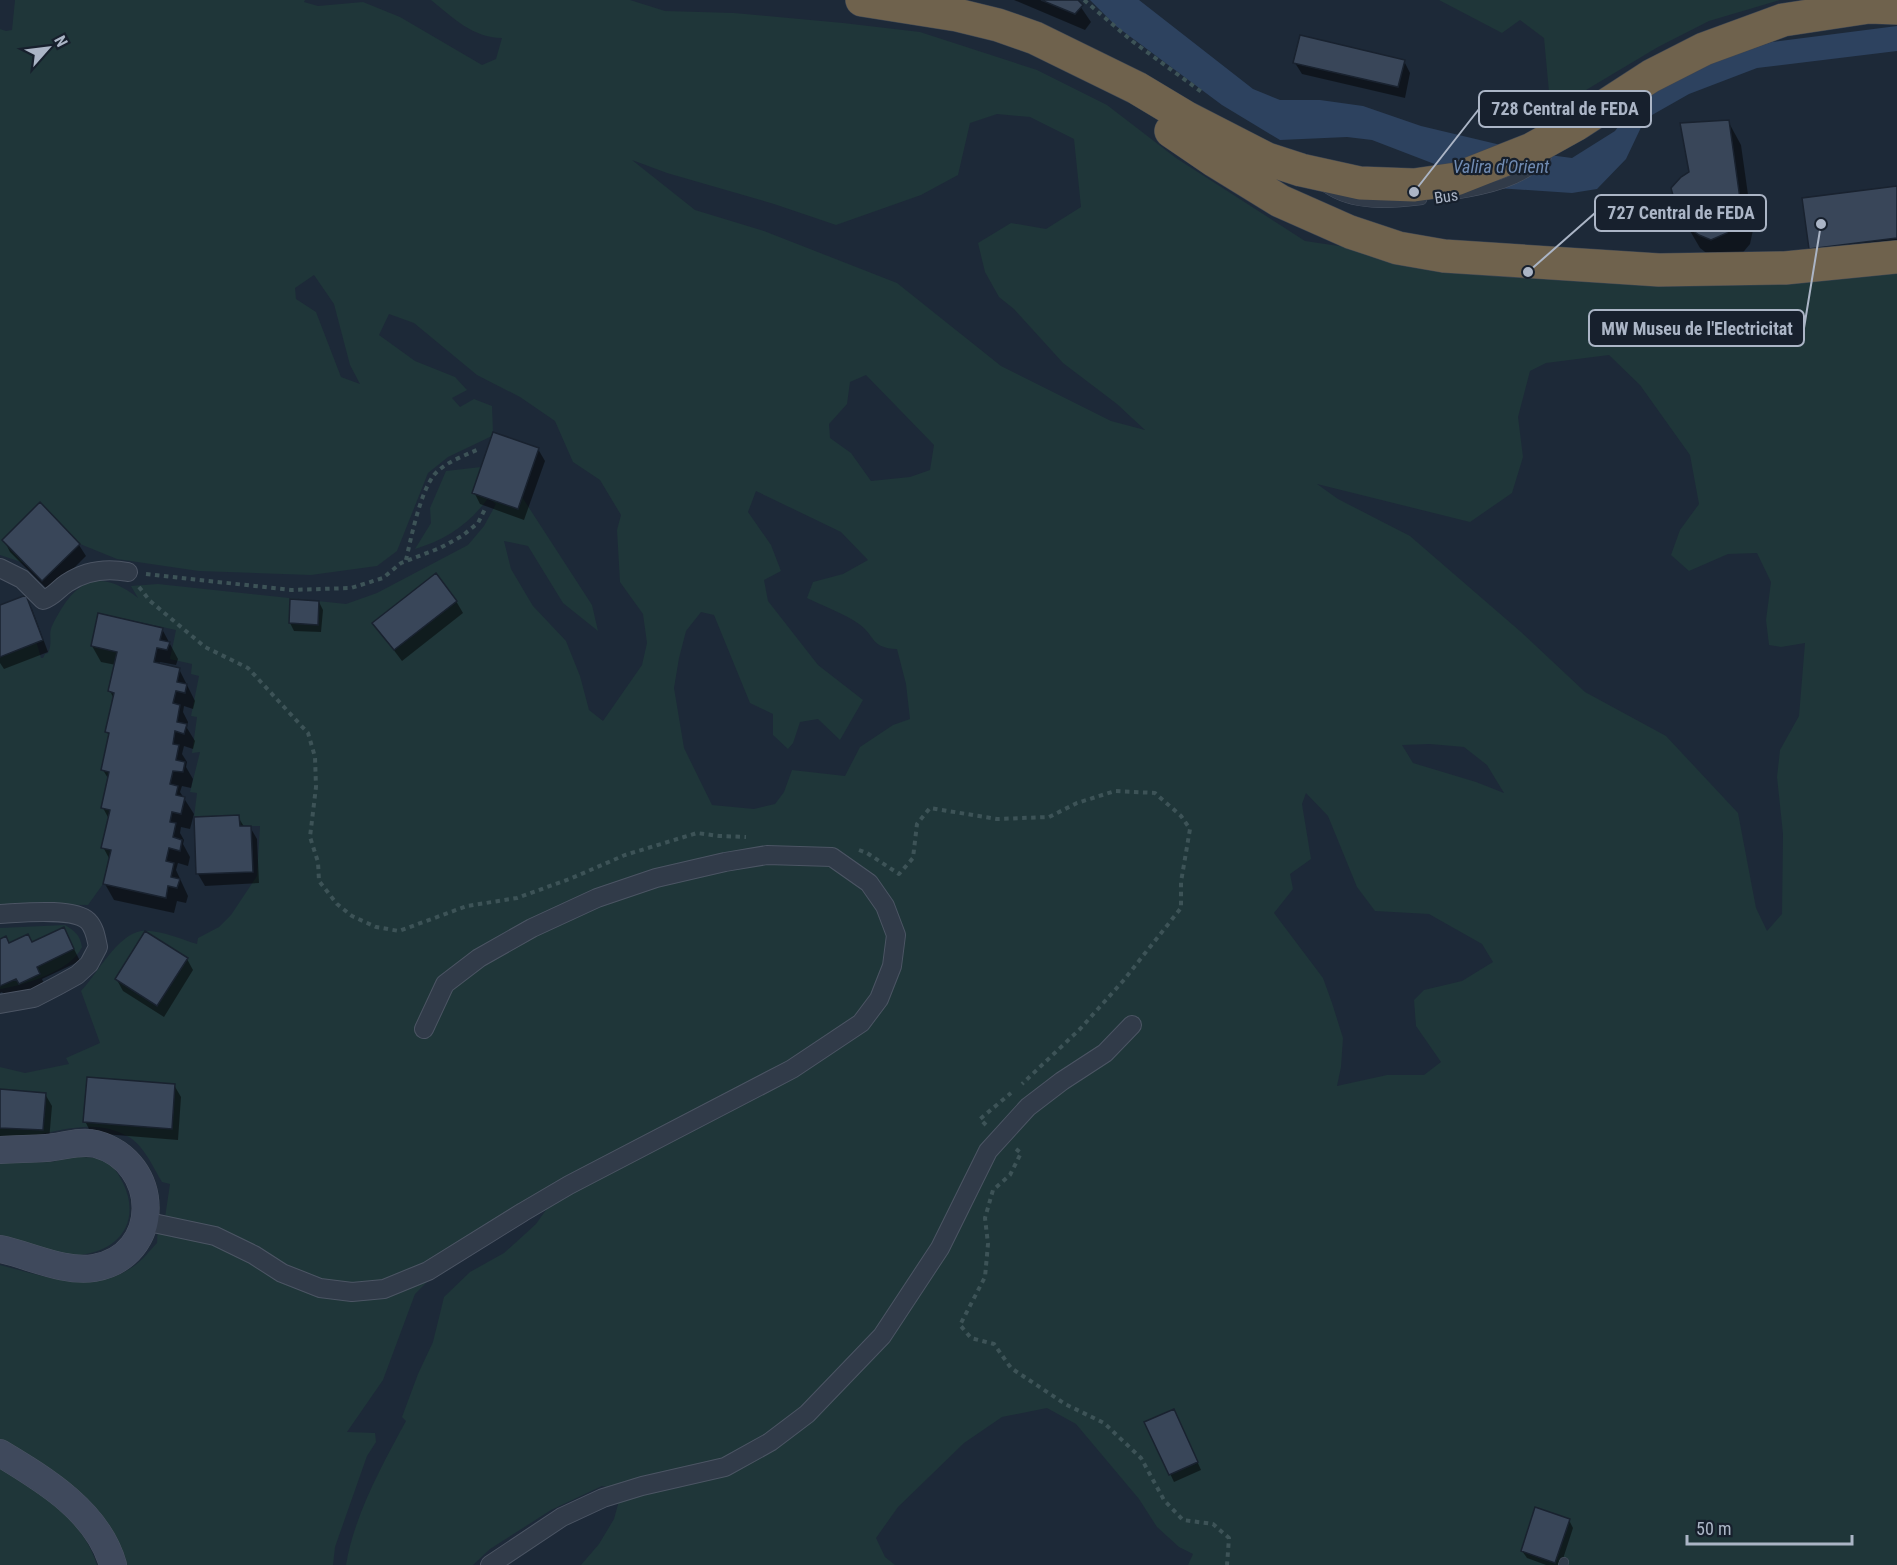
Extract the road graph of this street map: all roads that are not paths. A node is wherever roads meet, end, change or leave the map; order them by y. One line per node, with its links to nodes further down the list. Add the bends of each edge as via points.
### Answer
1 (862, 0): 3 (highway, via 998,25 1035,38)
2 (1897, 8): 5 (highway, via 1869,7 1783,20 1693,54 1651,76 1568,134)
3 (1088, 65): 5 (highway, via 1267,159 1360,183 1413,185); 6 (highway, via 1148,115 1280,201 1398,248 1444,256 1659,270 1785,268)
4 (1552, 152): 5 (lane, Bus, via 1517,178 1483,191)
5 (1446, 192)
6 (1897, 257)
7 (0, 568): 8 (street, via 22,579 43,600 81,576 98,571)
8 (128, 572)
9 (0, 914): 10 (street, via 72,914 87,920 98,947 77,975 34,998)
10 (0, 1004)
11 (1132, 1025): 18 (street, via 1106,1053 1028,1107 988,1151 940,1248 882,1336 807,1414 770,1442 725,1467 642,1486 561,1517)
12 (424, 1029): 14 (street, via 445,984 532,928 597,898 656,878 725,862 767,855 832,857 869,883 885,906 896,935 891,966 879,999 861,1023 792,1069 569,1185 428,1271 384,1289 352,1292 320,1288 282,1273 215,1236)
13 (0, 1150): 14 (main road, via 93,1143 116,1151 142,1182 147,1210)
14 (144, 1221): 15 (main road, via 130,1250 95,1268 75,1270)
15 (0, 1249)
16 (0, 1453): 17 (main road, via 62,1493 95,1528)
17 (113, 1565)
18 (490, 1565)

